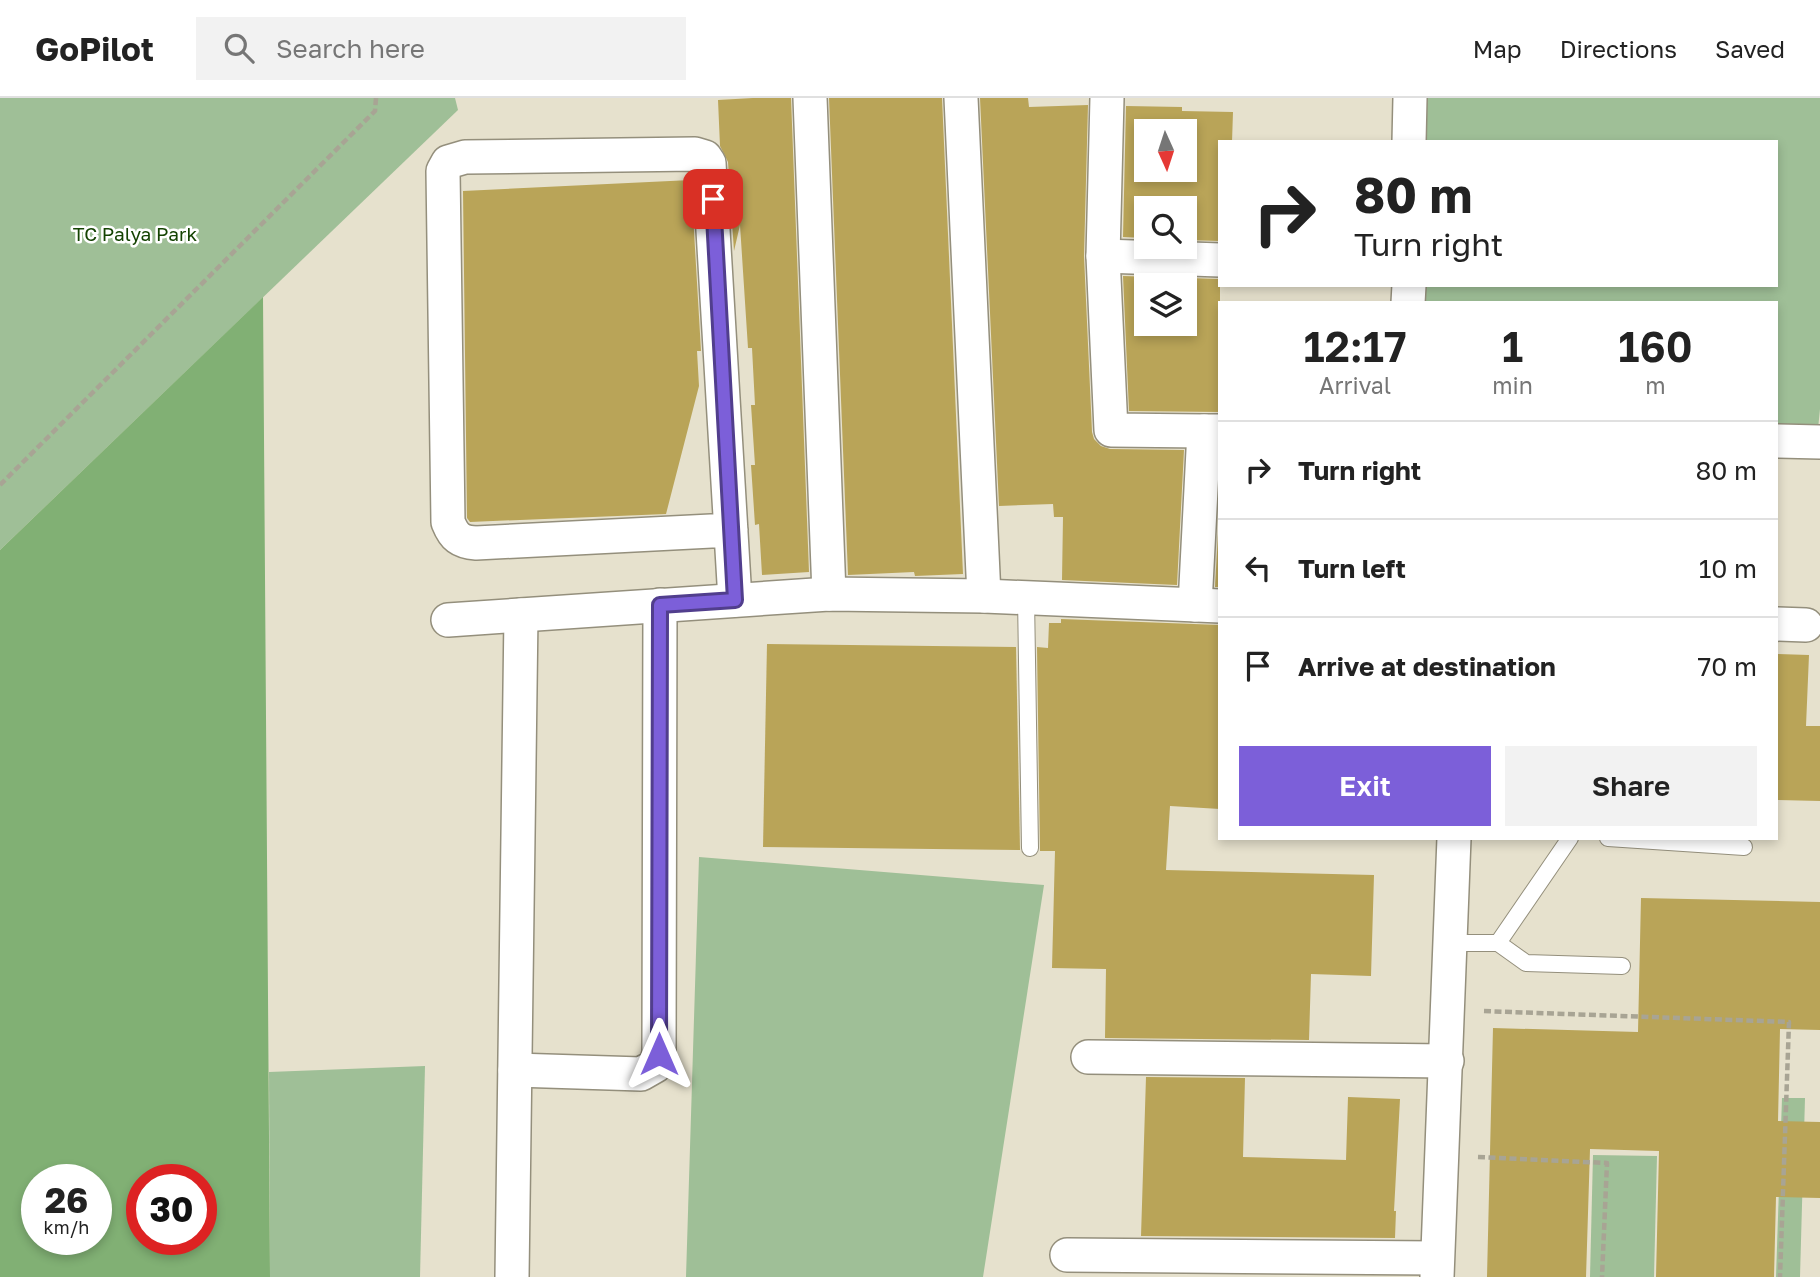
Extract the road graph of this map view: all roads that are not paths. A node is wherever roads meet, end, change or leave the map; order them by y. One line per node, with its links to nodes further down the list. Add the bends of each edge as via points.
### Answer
1 (810, 98): 12 (street)
2 (961, 98): 13 (street)
3 (1107, 98): 6 (street)
4 (1410, 98): 5 (street)
5 (1409, 140)
6 (1103, 256): 7 (street); 8 (street, via 1111,430)
7 (1218, 260)
8 (1212, 431): 17 (street)
9 (1778, 441): 10 (street)
10 (1820, 442)
11 (731, 530): 11 (street, via 709,163 705,157 465,157 448,162 443,171 448,522 453,534 463,542 476,543); 15 (street)
12 (829, 594): 13 (street); 15 (street)
13 (984, 596): 14 (street)
14 (1026, 598): 17 (street); 24 (lane)
15 (735, 600): 16 (street)
16 (660, 605): 18 (street); 30 (street, via 659,1054 655,1066 641,1074)
17 (1208, 606)
18 (521, 615): 19 (street); 30 (street)
19 (448, 620)
20 (1454, 840): 25 (street)
21 (1569, 840): 26 (lane)
22 (1638, 840): 23 (lane)
23 (1744, 847)
24 (1030, 848)
25 (1450, 943): 26 (lane); 29 (street)
26 (1498, 943): 27 (lane, via 1526,963)
27 (1622, 966)
28 (1088, 1057): 29 (street)
29 (1447, 1061): 32 (street)
30 (515, 1070): 33 (street)
31 (1067, 1255): 32 (street)
32 (1437, 1267)
33 (512, 1277)

